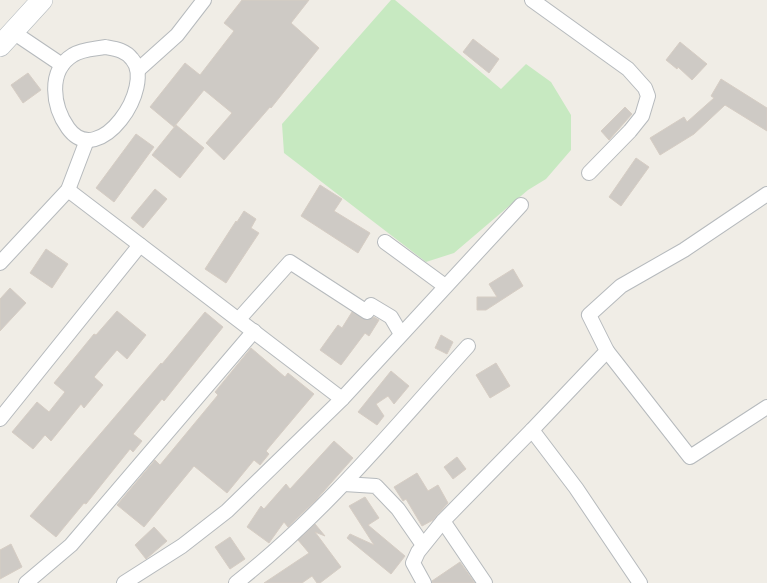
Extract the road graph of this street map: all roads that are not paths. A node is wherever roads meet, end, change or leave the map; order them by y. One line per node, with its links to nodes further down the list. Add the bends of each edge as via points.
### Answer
1 (24, 0): 5 (main road)
2 (42, 0): 5 (main road)
3 (204, 0): 7 (street, via 177,36)
4 (532, 0): 9 (street, via 628,69 646,92 647,104 642,116)
5 (4, 34): 6 (street)
6 (62, 65): 7 (street, via 73,54 105,47 122,51 133,59); 8 (street, via 55,82 62,119 72,133)
7 (138, 70): 8 (street, via 136,91 123,116 112,131 100,138)
8 (87, 140): 10 (street)
9 (589, 173)
10 (68, 190): 14 (street); 15 (street)
11 (767, 194): 21 (street, via 684,250 621,286 589,315)
12 (521, 205): 16 (street)
13 (385, 242): 16 (street)
14 (140, 245): 17 (street); 24 (street)
15 (0, 263)
16 (446, 286): 19 (street)
17 (239, 319): 18 (street); 19 (street, via 290,262 367,312 371,305 391,317)
18 (254, 331): 22 (street); 29 (street, via 71,545)
19 (401, 334): 22 (street)
20 (468, 346): 26 (street)
21 (607, 351): 23 (street, via 690,457); 25 (street)
22 (342, 398): 30 (street, via 227,511 182,546)
23 (767, 407)
24 (0, 419)
25 (532, 430): 27 (street); 34 (street, via 576,488)
26 (344, 484): 28 (street, via 376,486 398,509); 31 (street, via 304,525)
27 (443, 521): 28 (street); 33 (street)
28 (423, 545): 32 (street, via 413,563)
29 (26, 583)
30 (124, 583)
31 (236, 583)
32 (424, 583)
33 (485, 583)
34 (640, 583)

